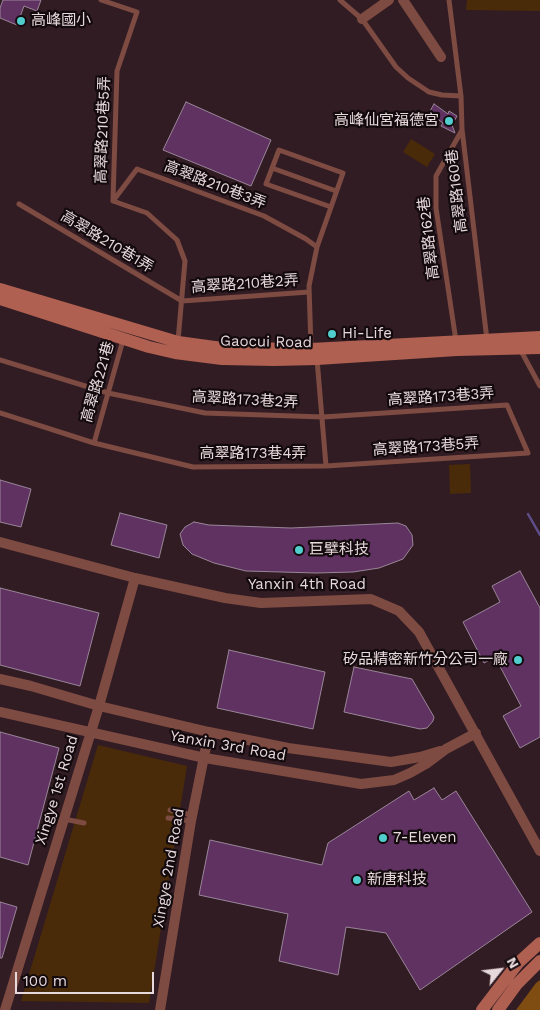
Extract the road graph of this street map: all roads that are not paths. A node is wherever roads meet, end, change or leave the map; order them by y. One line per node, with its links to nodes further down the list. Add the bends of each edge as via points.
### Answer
1 (102, 0): 12 (lane, 高翠路210巷5弄, via 137,12 117,71)
2 (340, 0): 6 (lane)
3 (389, 0): 6 (street)
4 (403, 0): 7 (street)
5 (449, 0): 8 (lane, 高翠路160巷)
6 (362, 18): 8 (lane, via 396,67 408,78 429,92)
7 (441, 56)
8 (461, 96): 9 (lane, 高翠路160巷)
9 (462, 130): 23 (lane, 高翠路160巷); 24 (lane, 高翠路162巷, via 436,176 436,208)
10 (272, 168): 11 (lane); 11 (lane, via 279,150 343,173); 14 (lane, via 266,184)
11 (336, 190): 14 (lane)
12 (113, 201): 15 (lane, 高翠路210巷3弄, via 137,169 264,216); 19 (lane, via 147,212 177,240 185,261)
13 (19, 204): 19 (lane, 高翠路210巷1弄)
14 (331, 207): 15 (lane)
15 (317, 247): 17 (lane)
16 (0, 289): 20 (street, Gaocui Road)
17 (309, 292): 19 (lane, 高翠路210巷2弄); 27 (lane)
18 (0, 299): 20 (street, Gaocui Road)
19 (182, 301): 25 (lane)
20 (126, 333): 25 (street, Gaocui Road); 30 (lane, 高翠路221巷)
21 (540, 338): 22 (street, Gaocui Road)
22 (517, 343): 23 (street, Gaocui Road); 26 (street, Gaocui Road); 29 (lane)
23 (488, 344): 24 (street, Gaocui Road)
24 (456, 345): 27 (street, Gaocui Road)
25 (177, 348): 27 (street, Gaocui Road)
26 (540, 348)
27 (314, 354): 32 (lane)
28 (0, 360): 30 (lane, 高翠路173巷2弄)
29 (540, 386)
30 (108, 393): 32 (lane, 高翠路173巷2弄, via 205,414); 33 (lane, 高翠路221巷)
31 (0, 413): 33 (lane, 高翠路173巷4弄)
32 (323, 417): 34 (lane, 高翠路173巷3弄, via 507,405); 35 (lane)
33 (94, 443): 35 (lane, 高翠路173巷4弄, via 193,467)
34 (528, 453): 35 (lane, 高翠路173巷5弄)
35 (326, 466)
36 (0, 542): 37 (street, Yanxin 4th Road)
37 (134, 578): 39 (street, Xingye 1st Road); 43 (street, Yanxin 4th Road, via 261,603 371,599 399,611 418,632)
38 (0, 679): 39 (street, Yanxin 3rd Road)
39 (98, 706): 41 (street, Yanxin 3rd Road); 42 (street, Xingye 1st Road)
40 (0, 712): 42 (street, Yanxin 3rd Road)
41 (209, 732): 44 (street, Yanxin 3rd Road, via 288,748 391,762); 45 (street, Xingye 2nd Road)
42 (90, 733): 45 (street, Yanxin 3rd Road); 49 (street, Xingye 1st Road)
43 (476, 733): 44 (street, Yanxin 3rd Road); 51 (street, Yanxin 4th Road)
44 (446, 749): 45 (street, Yanxin 3rd Road, via 426,764 394,780 361,784)
45 (205, 758): 48 (street, Xingye 2nd Road)
46 (170, 810): 48 (lane)
47 (168, 818): 48 (lane)
48 (192, 818): 56 (street, Xingye 2nd Road)
49 (64, 819): 50 (lane); 55 (street, Xingye 1st Road)
50 (84, 823)
51 (540, 851)
52 (540, 943): 54 (street, via 518,963)
53 (540, 961): 54 (street)
54 (486, 1009)
55 (5, 1010)
56 (160, 1010)

